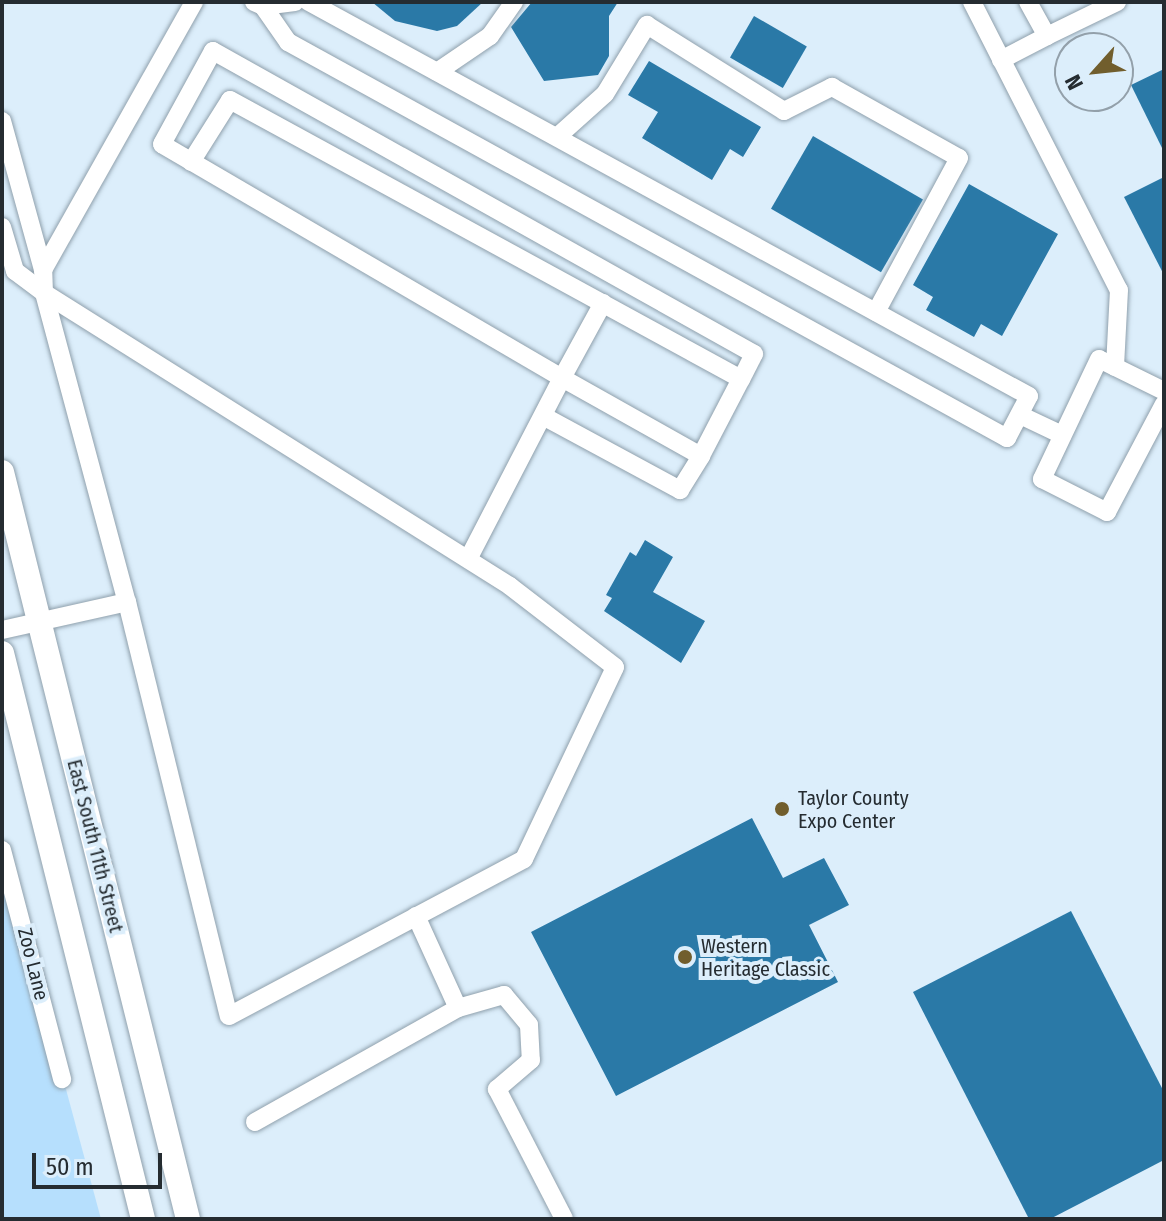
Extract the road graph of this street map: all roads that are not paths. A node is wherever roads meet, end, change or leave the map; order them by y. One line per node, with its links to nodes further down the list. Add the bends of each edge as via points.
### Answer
1 (194, 2): 16 (lane)
2 (295, 2): 8 (lane)
3 (309, 2): 11 (lane)
4 (514, 2): 11 (lane, via 490,36)
5 (972, 2): 10 (lane)
6 (1028, 2): 9 (lane)
7 (1117, 2): 9 (lane)
8 (259, 4): 25 (lane, via 288,42 1007,438)
9 (1047, 36): 10 (lane)
10 (1001, 60): 20 (lane, via 1119,290)
11 (437, 72): 13 (lane)
12 (2, 121): 16 (lane)
13 (557, 137): 19 (lane); 19 (lane, via 605,94 647,25 784,111 832,87 959,158)
14 (191, 162): 18 (lane, via 230,100); 21 (lane); 22 (lane, via 162,144 213,51 754,354)
15 (2, 227): 17 (lane, via 15,271)
16 (43, 270): 17 (lane)
17 (44, 293): 30 (lane); 31 (lane)
18 (603, 303): 21 (lane); 22 (lane)
19 (876, 312): 25 (lane, via 1029,396)
20 (1115, 367): 23 (lane); 27 (lane, via 1099,359)
21 (562, 378): 26 (lane); 28 (lane)
22 (741, 379): 28 (lane)
23 (1164, 391)
24 (1164, 404): 27 (lane, via 1107,512 1042,479)
25 (1020, 415): 27 (lane)
26 (543, 416): 28 (lane, via 680,490); 30 (lane)
27 (1062, 435)
28 (701, 456)
29 (2, 472): 32 (main road, East South 11th Street)
30 (468, 559): 36 (lane, via 615,667 524,859)
31 (127, 602): 32 (lane); 36 (lane, via 229,1016)
32 (39, 621): 33 (lane); 41 (main road, East South 11th Street)
33 (2, 630)
34 (2, 653): 40 (main road)
35 (2, 850): 38 (lane, Zoo Lane)
36 (416, 916): 37 (lane)
37 (458, 1008): 39 (lane); 42 (lane, via 504,995 529,1025 531,1060 497,1089)
38 (62, 1079)
39 (255, 1122)
40 (143, 1219)
41 (188, 1219)
42 (564, 1219)

